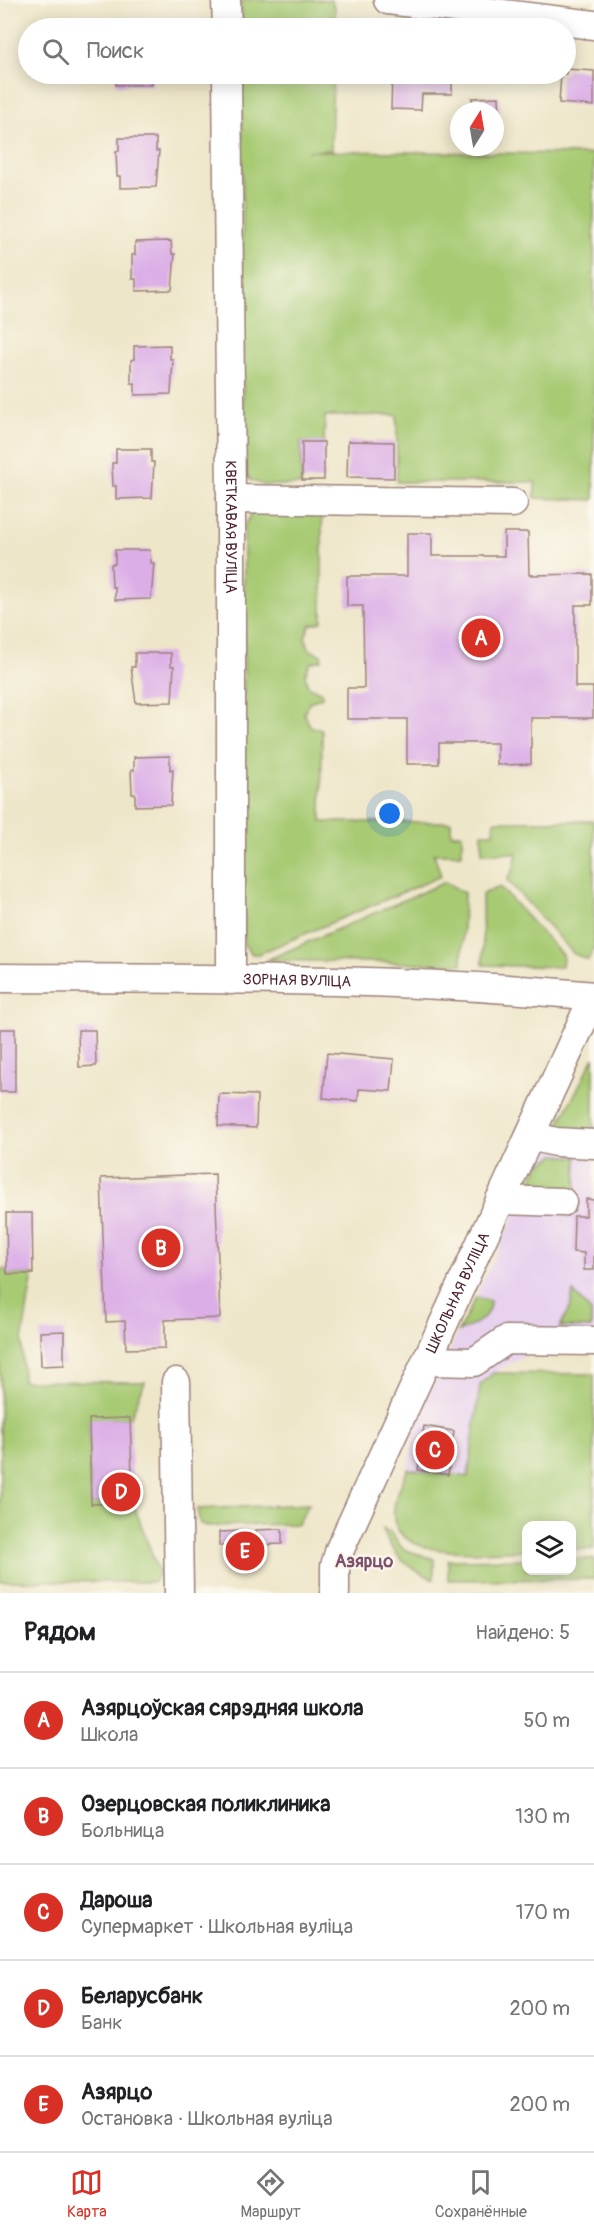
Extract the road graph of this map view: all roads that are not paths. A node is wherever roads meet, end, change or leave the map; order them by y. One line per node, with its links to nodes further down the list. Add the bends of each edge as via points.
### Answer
1 (226, 0): 3 (street)
2 (388, 0): 4 (street)
3 (226, 18)
4 (536, 18)
5 (576, 23): 6 (street)
6 (594, 25)
7 (227, 84): 8 (street, КВЕТКАВАЯ ВУЛІЦА)
8 (231, 498): 9 (street); 11 (street, КВЕТКАВАЯ ВУЛІЦА)
9 (513, 503)
10 (0, 978): 11 (street, ЗОРНАЯ ВУЛІЦА)
11 (231, 980): 12 (street, ЗОРНАЯ ВУЛІЦА, via 529,990)
12 (594, 996): 13 (street, ШКОЛЬНАЯ ВУЛІЦА)
13 (530, 1136): 14 (street); 15 (street, ШКОЛЬНАЯ ВУЛІЦА)
14 (594, 1144)
15 (501, 1200): 16 (street); 18 (street, ШКОЛЬНАЯ ВУЛІЦА)
16 (562, 1202)
17 (594, 1341): 18 (street, via 506,1340 474,1362)
18 (427, 1361): 21 (street, ШКОЛЬНАЯ ВУЛІЦА, via 340,1550 335,1566)
19 (176, 1382): 20 (street)
20 (179, 1593)
21 (335, 1593)

